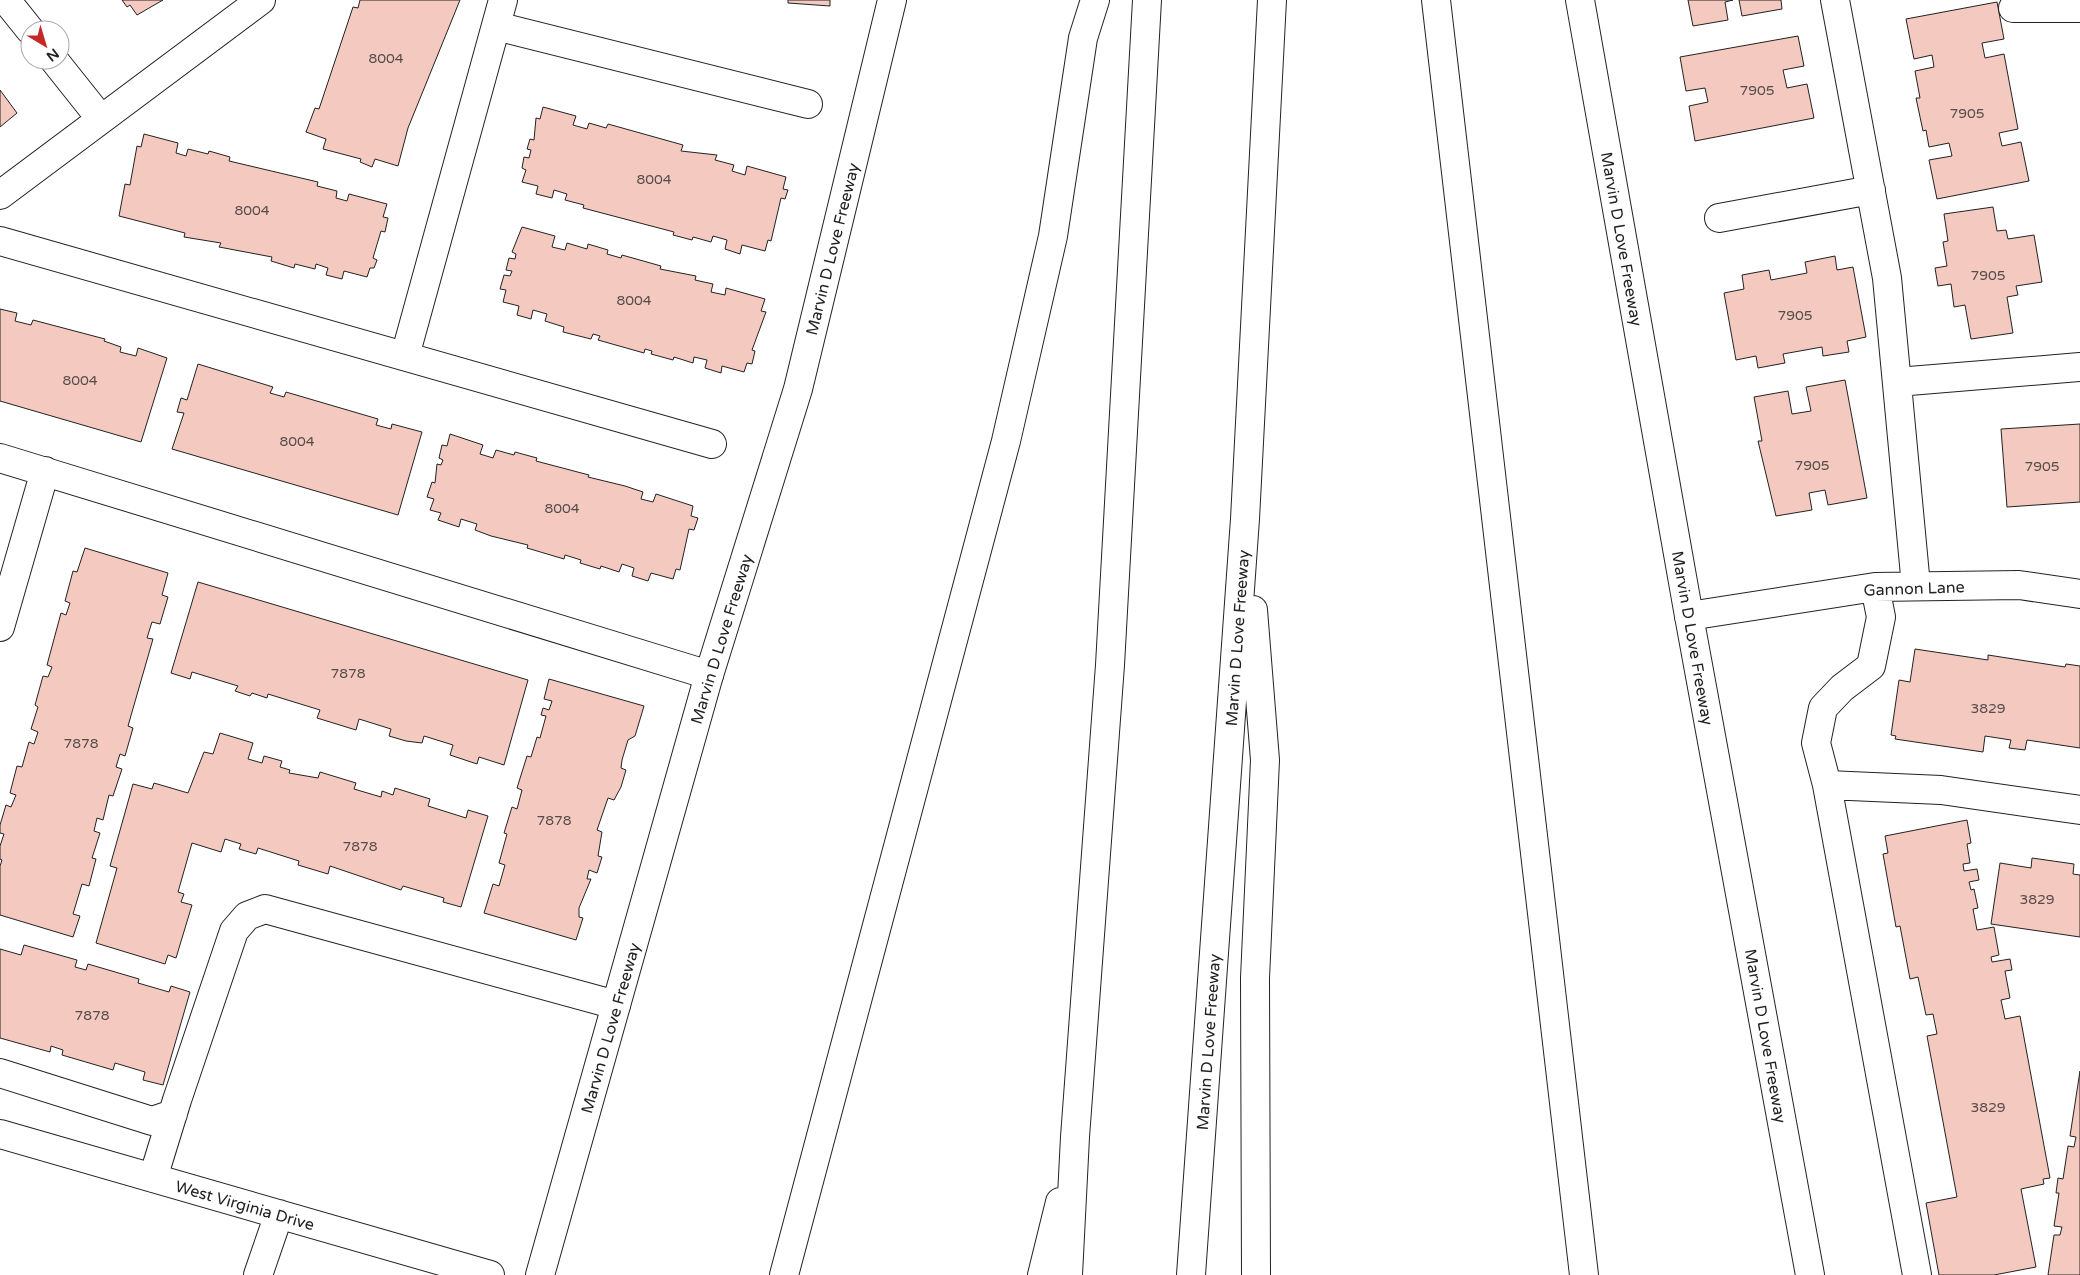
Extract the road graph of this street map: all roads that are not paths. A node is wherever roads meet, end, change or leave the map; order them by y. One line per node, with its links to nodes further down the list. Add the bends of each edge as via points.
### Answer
1 (6, 0): 13 (main road)
2 (261, 0): 17 (main road)
3 (503, 0): 14 (main road)
4 (892, 0): 34 (main road, Marvin D Love Freeway, via 798,388)
5 (1095, 0): 47 (main road, via 1083,38 1054,236 1006,441)
6 (1147, 0): 41 (main road, via 1110,665)
7 (1272, 0): 28 (main road, Marvin D Love Freeway)
8 (1436, 0): 52 (main road)
9 (1580, 0): 32 (main road, Marvin D Love Freeway)
10 (1836, 0): 18 (main road)
11 (2013, 8): 12 (main road)
12 (2080, 8)
13 (22, 20)
14 (496, 26): 16 (main road); 22 (main road)
15 (62, 70): 17 (main road)
16 (808, 104)
17 (101, 119): 19 (main road)
18 (1870, 190): 20 (main road); 24 (main road, via 1887,278)
19 (0, 195)
20 (1720, 218)
21 (0, 241): 22 (main road)
22 (404, 356): 25 (main road)
23 (2080, 368): 24 (main road)
24 (1896, 382): 30 (main road)
25 (712, 444)
26 (0, 458): 27 (main road)
27 (45, 471): 33 (main road); 34 (main road)
28 (1245, 519): 50 (main road, Marvin D Love Freeway); 51 (main road, via 1265,760 1255,978)
29 (1875, 586): 30 (main road, Gannon Lane); 32 (main road, Gannon Lane); 35 (main road, via 1881,617 1871,666 1842,688 1823,708 1816,743)
30 (1916, 586): 31 (main road, Gannon Lane, via 2019,585)
31 (2080, 594)
32 (1689, 616): 53 (main road, Marvin D Love Freeway)
33 (0, 626)
34 (709, 676): 37 (main road, Marvin D Love Freeway)
35 (1827, 785): 36 (main road, via 1941,790); 54 (main road)
36 (2080, 810)
37 (616, 1005): 39 (main road, via 265,909 247,916 234,931); 46 (main road, Marvin D Love Freeway)
38 (0, 1074): 39 (main road, via 152,1121)
39 (173, 1114): 42 (main road)
40 (0, 1134): 42 (main road, West Virginia Drive)
41 (1076, 1137): 48 (main road); 49 (main road)
42 (153, 1178): 43 (main road, West Virginia Drive)
43 (279, 1214): 44 (main road); 45 (main road, West Virginia Drive)
44 (258, 1275)
45 (490, 1275)
46 (540, 1275)
47 (784, 1275)
48 (1042, 1275)
49 (1068, 1275)
50 (1191, 1275)
51 (1256, 1275)
52 (1584, 1275)
53 (1810, 1275)
54 (1917, 1275)

